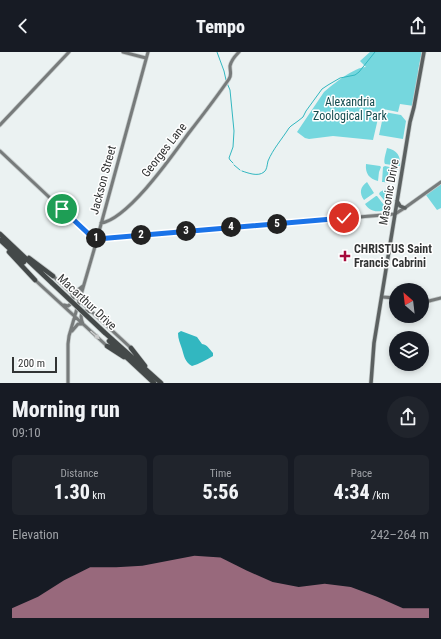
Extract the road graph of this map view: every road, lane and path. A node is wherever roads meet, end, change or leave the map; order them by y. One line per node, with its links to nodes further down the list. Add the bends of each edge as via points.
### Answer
1 (69, 52): 7 (street)
2 (123, 52): 6 (street)
3 (148, 52): 6 (street, Jackson Street)
4 (239, 52): 13 (street, Georges Lane, via 232,61 231,76 157,176 124,211 108,222)
5 (424, 52): 10 (main road, Masonic Drive)
6 (146, 58): 13 (street, Jackson Street)
7 (0, 125)
8 (0, 151): 15 (street)
9 (441, 182): 11 (street)
10 (397, 201): 11 (main road); 12 (main road, Masonic Drive)
11 (405, 208): 12 (street)
12 (395, 214): 15 (street); 23 (main road, Masonic Drive)
13 (101, 223): 15 (street, Jackson Street)
14 (0, 234): 17 (highway, Macarthur Drive)
15 (97, 239): 21 (street, Jackson Street)
16 (0, 241): 19 (highway); 20 (highway, Macarthur Drive)
17 (10, 243): 18 (highway); 20 (highway, Macarthur Drive)
18 (53, 276): 22 (street, Macarthur Drive)
19 (35, 280): 28 (street, Macarthur Drive)
20 (51, 284): 33 (highway, Macarthur Drive, bridge)
21 (83, 286): 22 (street, via 74,293); 26 (street, Jackson Street)
22 (71, 292): 26 (street, Macarthur Drive); 28 (street, via 72,303 68,306)
23 (382, 297): 24 (street); 39 (main road, Masonic Drive, via 374,343)
24 (389, 298)
25 (441, 298): 27 (street)
26 (79, 300): 29 (street, Macarthur Drive); 30 (street, Jackson Street)
27 (429, 301)
28 (62, 305): 30 (street, Macarthur Drive)
29 (93, 313): 31 (street, via 86,310 82,312); 35 (street, Macarthur Drive)
30 (75, 317): 31 (street, Macarthur Drive); 32 (street, Jackson Street)
31 (83, 324): 32 (street, via 78,324); 34 (street, Macarthur Drive, one-way to 34)
32 (71, 333): 38 (street, Jackson Street, via 68,344)
33 (103, 333): 36 (highway, Macarthur Drive); 37 (highway, Macarthur Drive)
34 (106, 346): 36 (highway)
35 (131, 348): 37 (highway)
36 (130, 360): 37 (highway, Macarthur Drive)
37 (157, 382)
38 (68, 383)
39 (371, 383)

